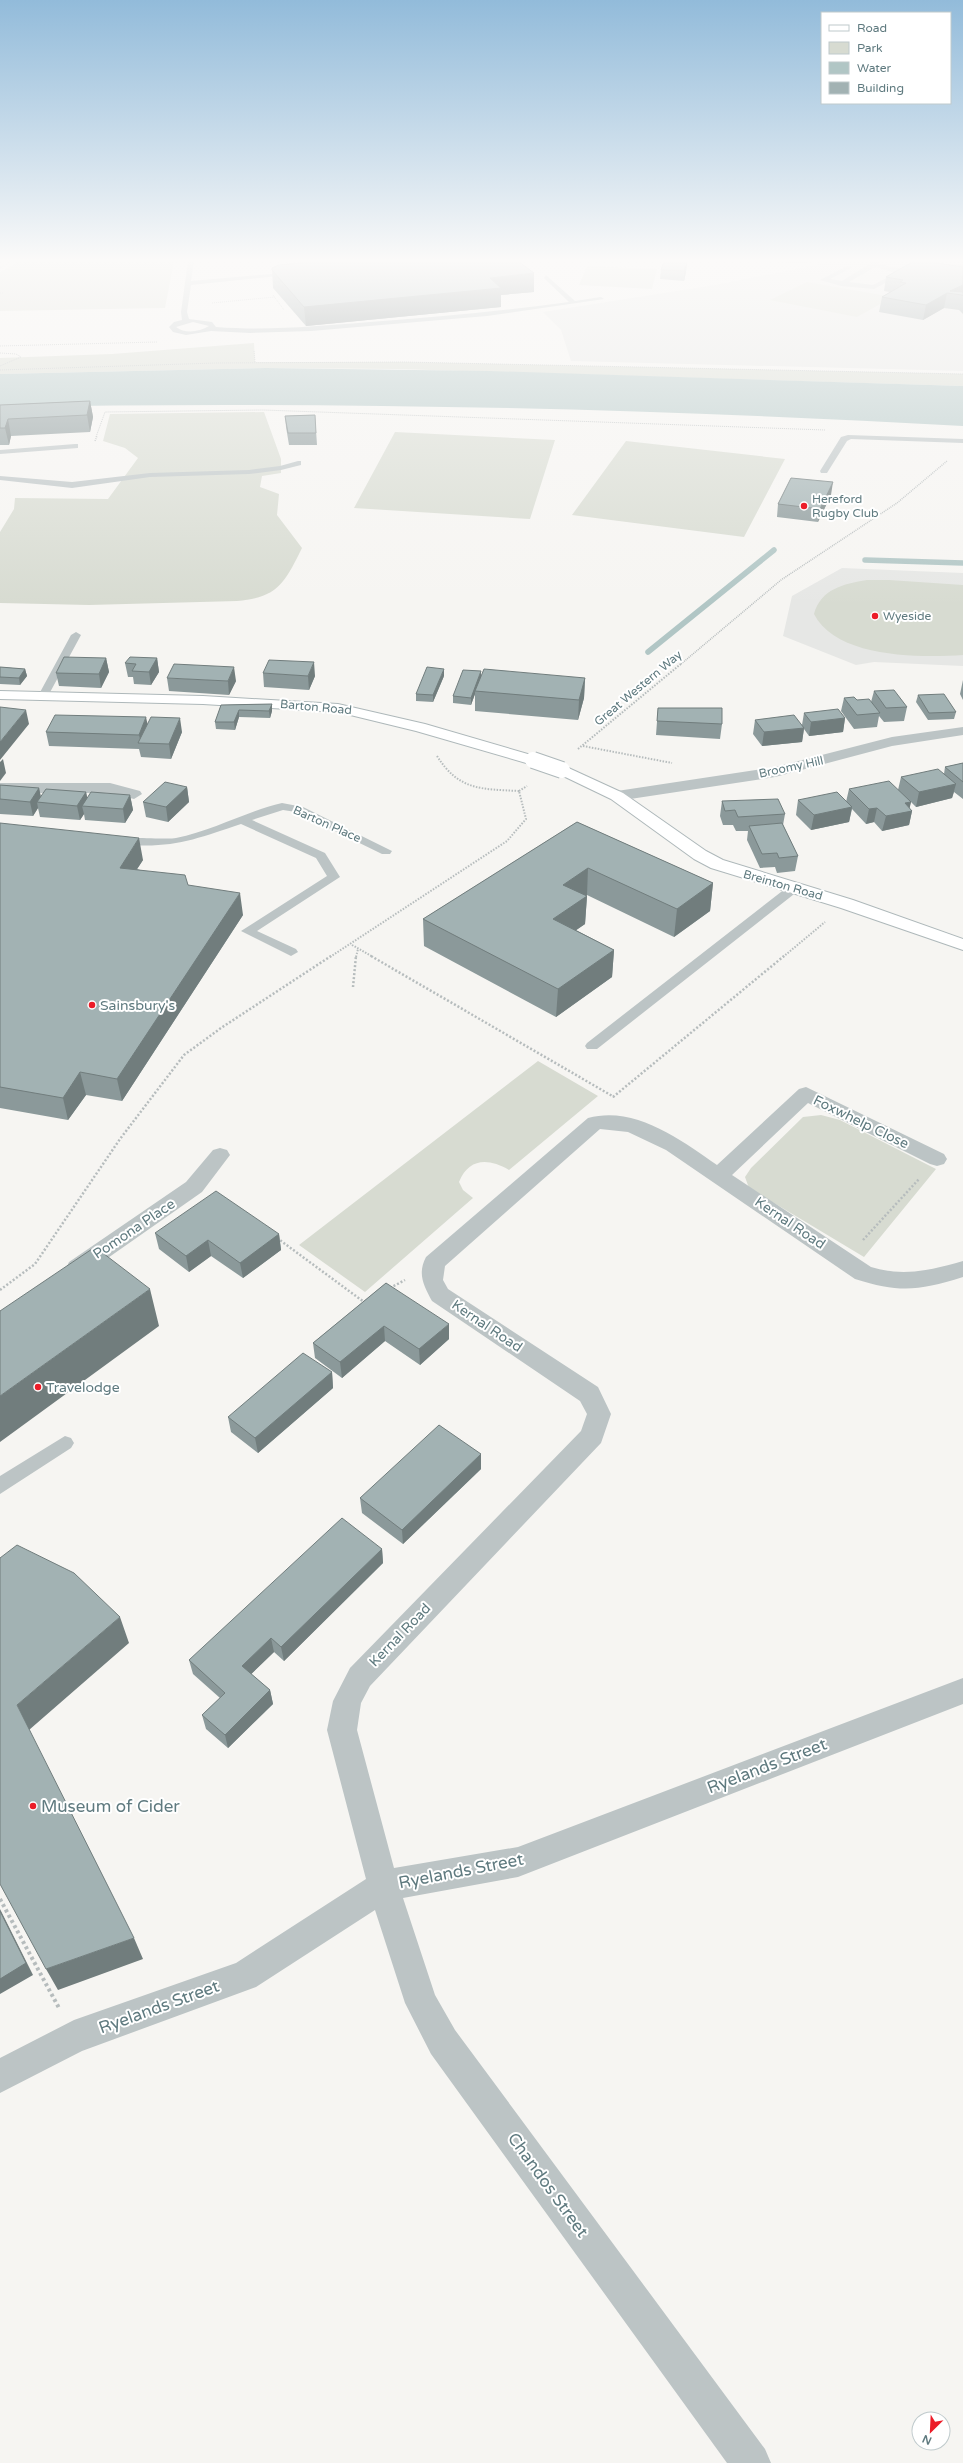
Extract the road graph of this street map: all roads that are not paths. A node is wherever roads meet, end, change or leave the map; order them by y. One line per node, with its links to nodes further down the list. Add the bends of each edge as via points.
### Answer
1 (963, 441): 5 (lane, via 851,437 844,439)
2 (75, 446): 3 (lane)
3 (0, 452)
4 (298, 463): 6 (lane, via 249,472 150,475 72,485)
5 (824, 471)
6 (0, 478)
7 (76, 635): 9 (lane)
8 (0, 695): 9 (street, Barton Road)
9 (43, 696): 13 (street, Barton Road, bridge, via 314,705 363,712 534,760)
10 (963, 731): 13 (street, Broomy Hill, via 892,742 775,772)
11 (0, 788): 12 (street, via 110,788)
12 (134, 794)
13 (617, 796): 17 (street, Breinton Road, via 711,861 744,874)
14 (244, 821): 15 (lane, Barton Place, via 178,841 149,843); 16 (lane, Barton Place, via 274,808 290,807); 19 (lane, via 321,856 334,876 247,930)
15 (110, 840)
16 (386, 851)
17 (794, 888): 18 (street, Breinton Road); 20 (lane)
18 (963, 945)
19 (291, 952)
20 (592, 1046)
21 (220, 1155): 25 (street, Pomona Place, via 194,1187)
22 (937, 1160): 23 (street, Foxwhelp Close, via 806,1094)
23 (719, 1175): 24 (street, Kernal Road, via 864,1273 888,1282 906,1283 924,1281); 29 (street, Kernal Road, via 648,1132 622,1122 595,1123 434,1263 432,1280 440,1295 589,1394 599,1414 592,1436 360,1677 347,1701 342,1730)
24 (963, 1269)
25 (60, 1279)
26 (65, 1442): 27 (lane)
27 (0, 1486)
28 (963, 1691): 29 (street, Ryelands Street, via 518,1862)
29 (383, 1886): 30 (street, Ryelands Street, via 245,1976 74,2037); 31 (street, Chandos Street, via 421,2003 443,2042)
30 (0, 2076)
31 (752, 2463)

